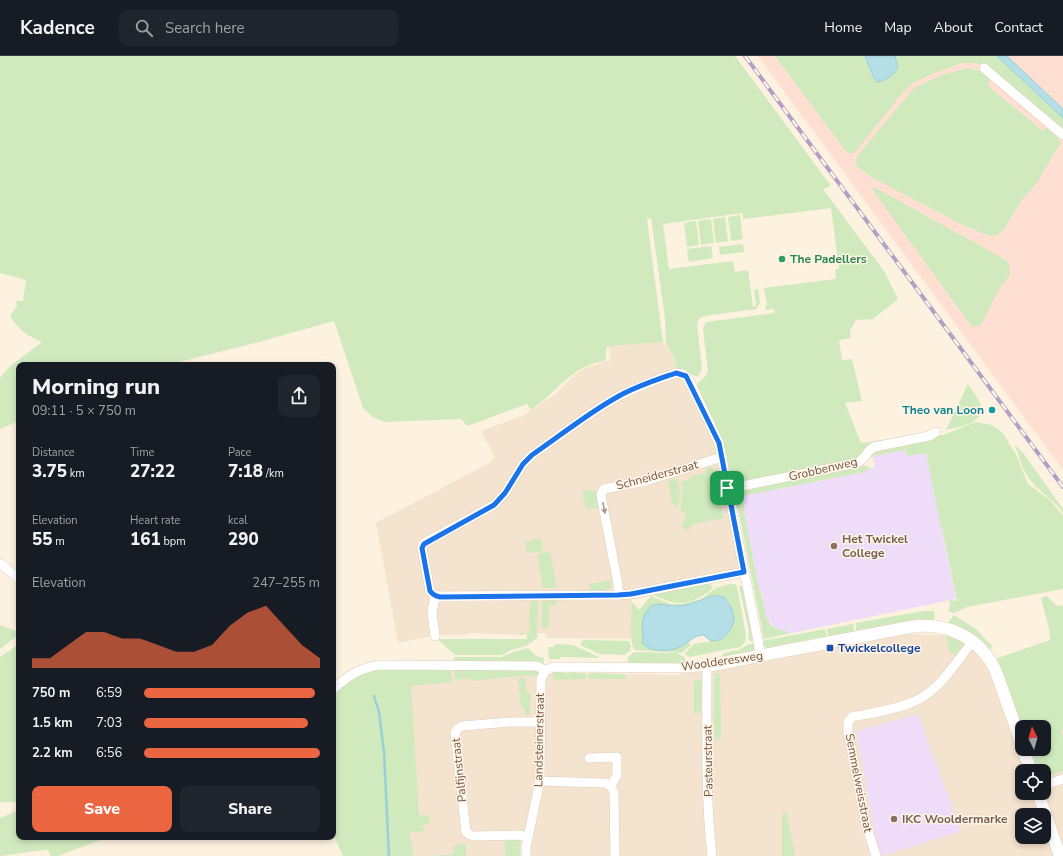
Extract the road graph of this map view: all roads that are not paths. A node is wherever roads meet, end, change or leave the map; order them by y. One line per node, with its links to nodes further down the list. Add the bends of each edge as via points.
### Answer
1 (984, 68): 2 (street)
2 (1063, 135)
3 (936, 432): 5 (street, Grobbenweg, via 929,436 874,447 857,463)
4 (722, 457): 5 (street); 9 (street, Schneiderstraat, one-way to 9, via 646,481 604,489 601,495); 10 (street, via 716,436 686,376 676,373 619,396 532,455 494,505 424,544 422,548 430,591)
5 (727, 488): 7 (street)
6 (0, 563): 8 (street)
7 (744, 572): 9 (street); 13 (street)
8 (16, 576)
9 (618, 595): 10 (street)
10 (435, 596): 11 (street, via 432,613)
11 (435, 636)
12 (973, 641): 13 (street, Woolderesweg, via 955,631 922,625); 18 (street, Woolderesweg, via 986,654 995,669); 29 (street, Semmelweisstraat, via 933,690 917,701 852,717 848,722 865,820)
13 (761, 656): 14 (street, Woolderesweg)
14 (707, 666): 15 (street, Woolderesweg, via 553,667); 28 (street, Pasteurstraat)
15 (545, 671): 16 (street, Woolderesweg, via 536,666 379,665 356,671); 17 (street, Landsteinerstraat, via 541,679)
16 (336, 687)
17 (540, 722): 21 (street, Landsteinerstraat); 25 (street, Palfijnstraat, via 462,726 455,734 466,832 474,836)
18 (1015, 725)
19 (589, 758): 23 (street, via 617,757 617,775)
20 (1063, 779): 22 (street)
21 (540, 781): 23 (street, via 605,783); 25 (street, Landsteinerstraat)
22 (1051, 783)
23 (611, 786): 27 (street, via 614,792)
24 (1040, 800): 30 (street)
25 (528, 837): 26 (street, Landsteinerstraat)
26 (526, 856)
27 (615, 856)
28 (712, 856)
29 (876, 856)
30 (1060, 856)

